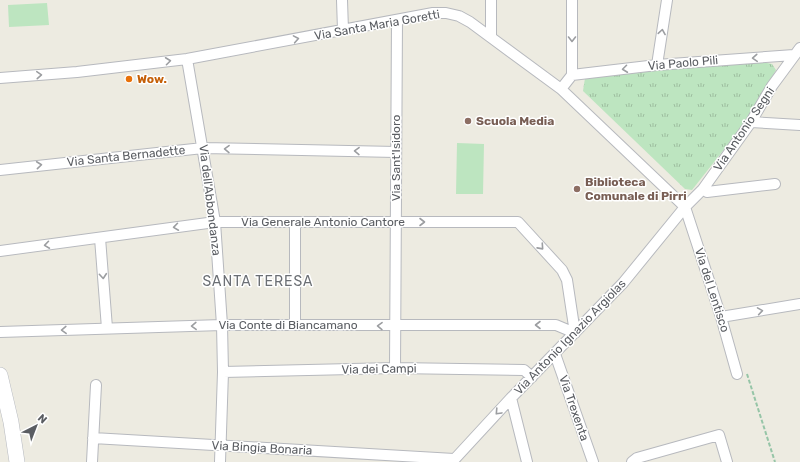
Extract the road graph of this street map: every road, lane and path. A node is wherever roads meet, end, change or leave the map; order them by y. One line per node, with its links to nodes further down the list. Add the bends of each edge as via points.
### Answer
1 (342, 0): 6 (street)
2 (491, 0): 7 (street)
3 (572, 0): 11 (street, one-way to 11)
4 (667, 0): 10 (street, one-way to 4)
5 (397, 20): 6 (street, Via Santa Maria Goretti); 7 (street, Via Santa Maria Goretti, via 446,13 459,16); 17 (street, Via Sant'Isidoro)
6 (343, 30): 9 (street, Via Santa Maria Goretti, one-way to 6)
7 (491, 37): 13 (street, Via Santa Maria Goretti)
8 (797, 51): 10 (street, Via Paolo Pili, one-way to 10); 14 (street, Via Antonio Segni)
9 (187, 59): 12 (street, Via Santa Maria Goretti, one-way to 9); 16 (street, Via dell'Abbondanza)
10 (657, 64): 11 (street, Via Paolo Pili, one-way to 11)
11 (572, 75): 13 (street)
12 (0, 78)
13 (561, 89): 21 (street, Via Santa Maria Goretti)
14 (751, 122): 15 (street); 20 (street, Via Antonio Segni)
15 (800, 125)
16 (203, 148): 17 (street, Via Santa Bernadette, one-way to 16); 18 (street, Via Santa Bernadette, one-way to 16); 22 (street, Via dell'Abbondanza)
17 (396, 152): 24 (street, Via Sant'Isidoro)
18 (0, 170)
19 (775, 184): 20 (street, via 707,192)
20 (703, 189): 21 (street, Via Antonio Segni)
21 (685, 208): 28 (street, Via del Lentisco); 34 (street, Via Antonio Ignazio Argiolas, via 623,283)
22 (215, 222): 23 (street, Via Generale Antonio Cantore); 25 (street, Via Generale Antonio Cantore, one-way to 25); 29 (street, Via dell'Abbondanza)
23 (295, 222): 24 (street, Via Generale Antonio Cantore); 30 (street)
24 (396, 222): 31 (street, Via Sant'Isidoro); 34 (street, Via Generale Antonio Cantore, one-way to 34, via 518,222 562,270 567,280)
25 (100, 238): 26 (street, Via Generale Antonio Cantore, one-way to 26); 32 (street, one-way to 32)
26 (0, 251)
27 (800, 304): 28 (street, one-way to 27)
28 (721, 317): 38 (street, Via del Lentisco)
29 (222, 325): 30 (street, Via Conte di Biancamano); 32 (street, Via Conte di Biancamano, one-way to 32); 37 (street, Via dell'Abbondanza)
30 (296, 325): 31 (street, Via Conte di Biancamano, one-way to 30)
31 (396, 326): 34 (street, Via Conte di Biancamano, one-way to 31, via 556,325); 36 (street, Via Sant'Isidoro)
32 (107, 328): 33 (street, Via Conte di Biancamano, one-way to 33)
33 (0, 332)
34 (575, 333): 35 (street, Via Antonio Ignazio Argiolas)
35 (555, 354): 40 (street, Via Antonio Ignazio Argiolas); 51 (street, Via Trexenta)
36 (395, 368): 37 (street, Via dei Campi); 40 (street, Via dei Campi, via 524,370)
37 (223, 372): 45 (street, Via dell'Abbondanza)
38 (737, 374): 54 (path, via 746,371)
39 (0, 375): 42 (street)
40 (532, 377): 43 (street, Via Antonio Ignazio Argiolas)
41 (96, 385): 44 (street)
42 (2, 395): 47 (street, via 12,422)
43 (511, 398): 46 (street, Via Antonio Ignazio Argiolas, one-way to 46); 50 (street)
44 (93, 438): 45 (street, Via Bingia Bonaria); 48 (street)
45 (220, 445): 46 (street, Via Bingia Bonaria); 49 (street, Via dell'Abbondanza)
46 (453, 461)
47 (17, 462)
48 (92, 462)
49 (220, 462)
50 (527, 462)
51 (592, 462)
52 (632, 462): 53 (street, via 637,458 719,435)
53 (727, 462)
54 (775, 462)

